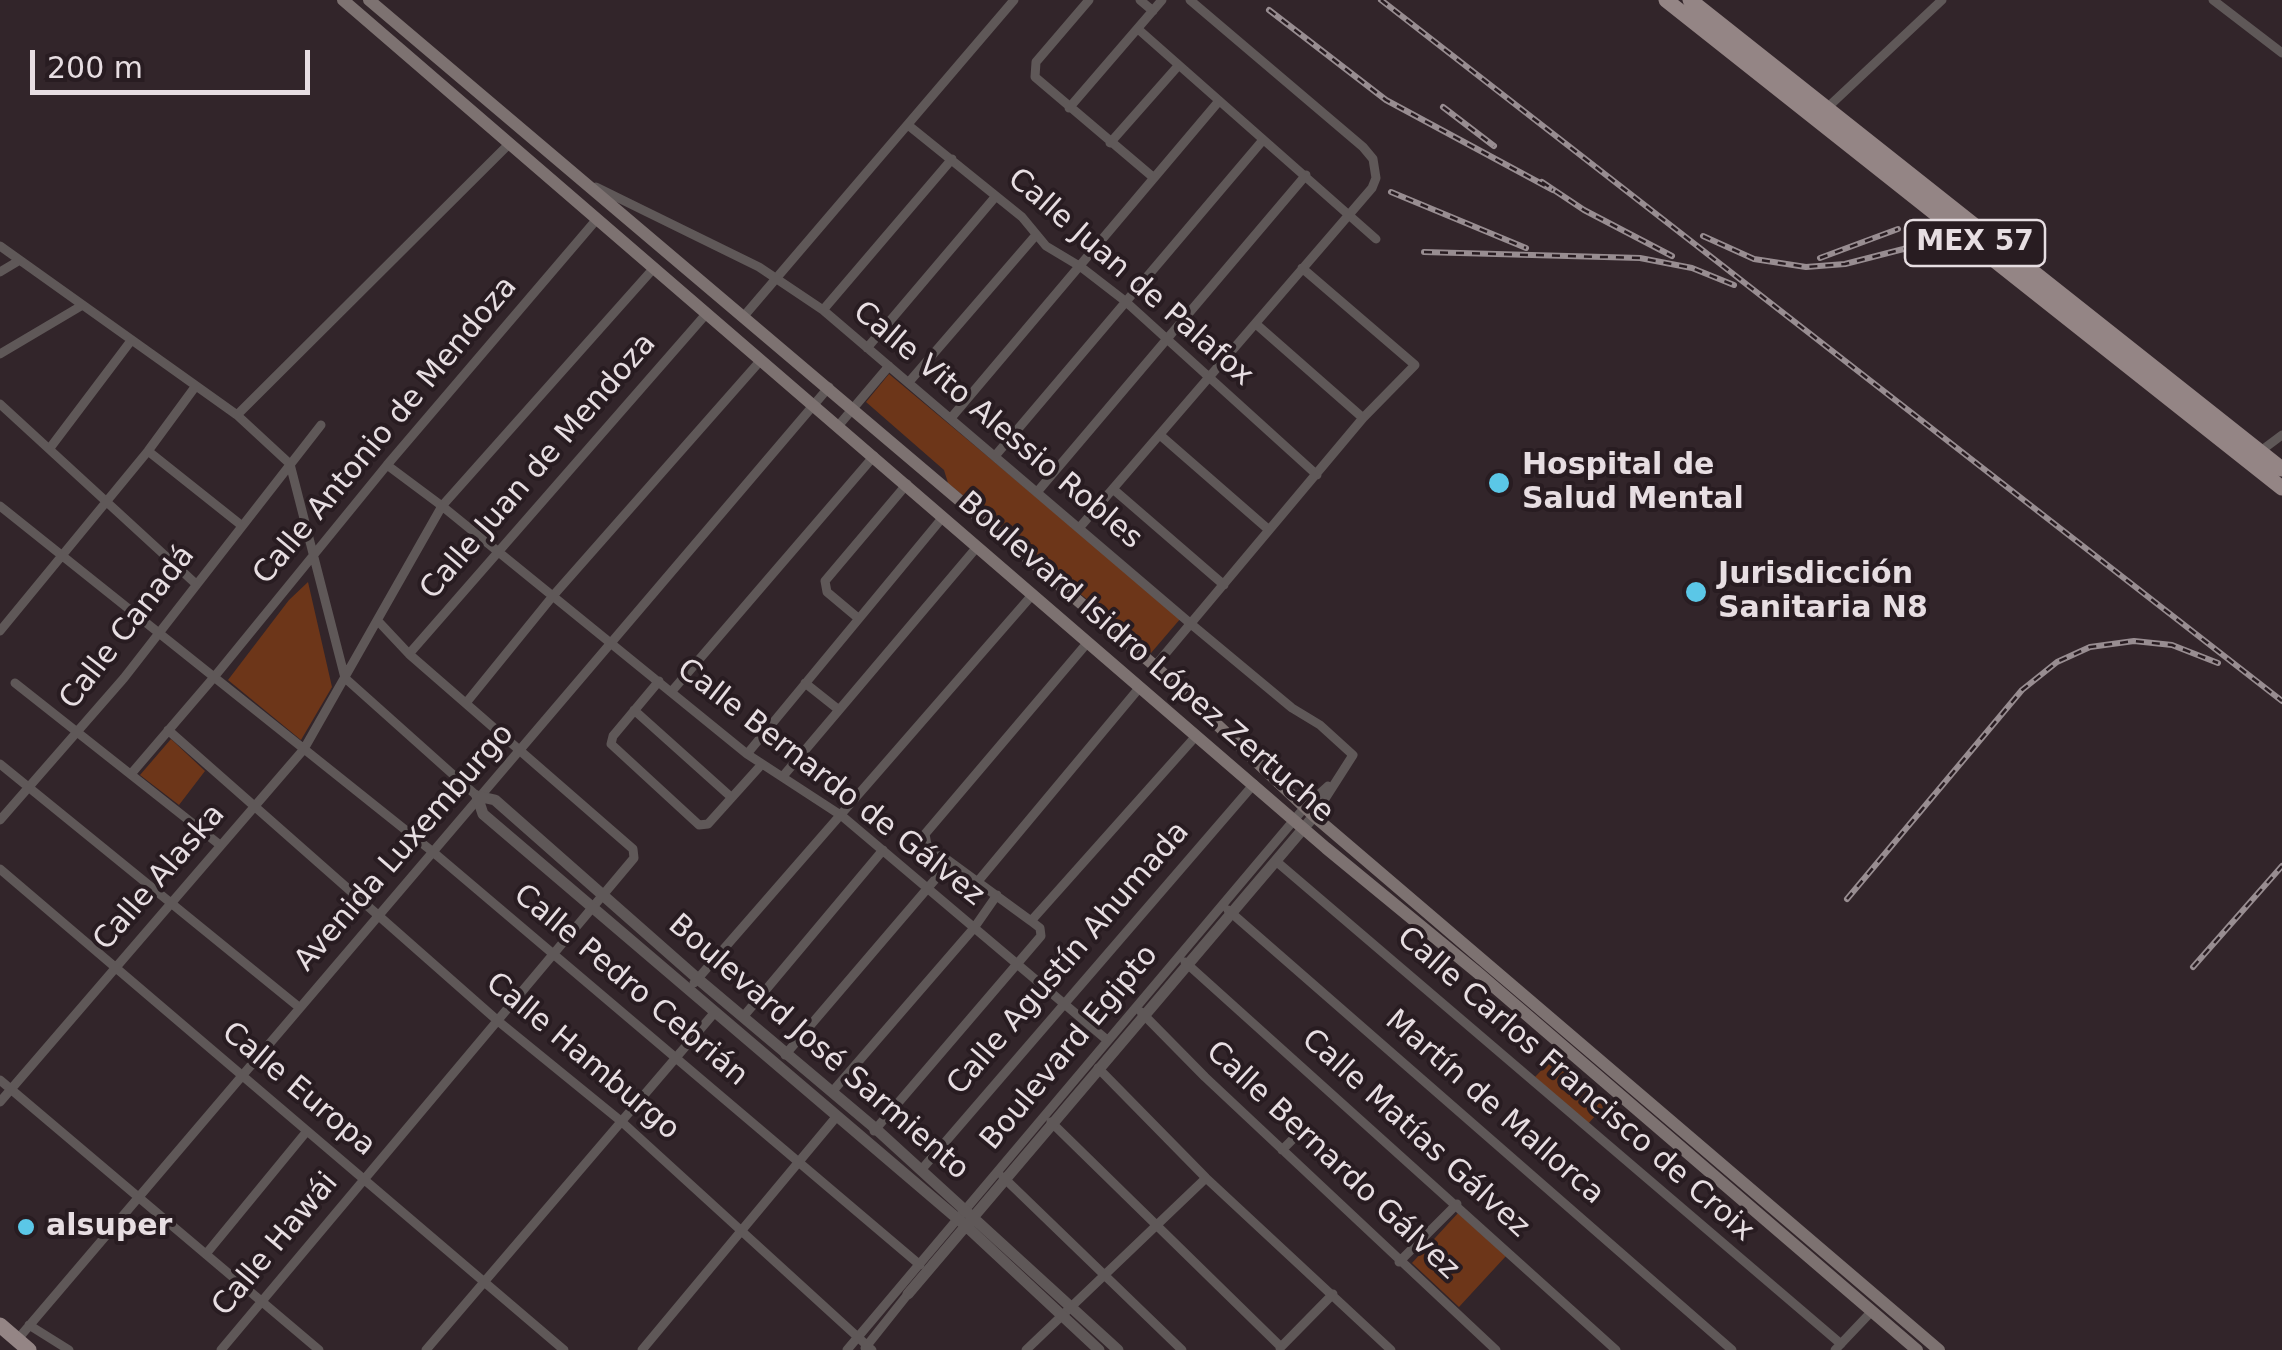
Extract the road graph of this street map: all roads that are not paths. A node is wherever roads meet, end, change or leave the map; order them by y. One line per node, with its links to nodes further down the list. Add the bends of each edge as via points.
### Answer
1 (343, 0): 15 (main road, Boulevard Isidro López Zertuche)
2 (369, 0): 13 (main road, Boulevard Isidro López Zertuche)
3 (1014, 0): 21 (street)
4 (1090, 0): 19 (street, via 1036,62 1035,77)
5 (1140, 0): 12 (street)
6 (1162, 0): 12 (street)
7 (1190, 0): 30 (street, via 1373,159 1372,188)
8 (1666, 0): 20 (main road, MEX 57)
9 (1690, 0): 20 (main road, MEX 57)
10 (1942, 0): 20 (street)
11 (2213, 0): 16 (street)
12 (1153, 11): 14 (street)
13 (392, 19): 15 (main road); 28 (main road, Boulevard Isidro López Zertuche)
14 (1138, 29): 17 (street); 19 (street)
15 (380, 31): 24 (main road, Boulevard Isidro López Zertuche)
16 (2282, 53)
17 (1178, 66): 18 (street); 23 (street)
18 (1219, 101): 22 (street); 27 (street)
19 (1069, 108): 23 (street)
20 (1822, 112): 69 (main road, MEX 57)
21 (908, 125): 25 (street, Calle Juan de Palafox); 40 (street)
22 (1263, 140): 26 (street); 41 (street)
23 (1110, 142): 27 (street)
24 (510, 143): 31 (main road, Boulevard Isidro López Zertuche); 60 (street)
25 (952, 159): 29 (street, Calle Juan de Palafox); 43 (street)
26 (1306, 175): 30 (street); 47 (street)
27 (1154, 178): 36 (street)
28 (580, 179): 40 (street, Calle Vito Alessio Robles); 45 (main road, Boulevard Isidro López Zertuche)
29 (996, 196): 32 (street, Calle Juan de Palafox); 49 (street)
30 (1348, 214): 33 (street); 37 (street)
31 (597, 219): 38 (main road, Boulevard Isidro López Zertuche); 73 (street, Calle Antonio de Mendoza)
32 (1036, 234): 36 (street, Calle Juan de Palafox); 54 (street)
33 (1376, 239)
34 (0, 246): 35 (street)
35 (20, 260): 39 (street); 42 (street)
36 (1082, 267): 41 (street, Calle Juan de Palafox); 61 (street)
37 (1302, 268): 46 (street); 62 (street, via 1415,365)
38 (652, 269): 44 (main road, Boulevard Isidro López Zertuche); 81 (street, Calle Alaska)
39 (0, 272)
40 (778, 278): 43 (street, Calle Vito Alessio Robles); 45 (street)
41 (1125, 301): 47 (street, Calle Juan de Palafox); 71 (street)
42 (81, 306): 48 (street); 50 (street)
43 (823, 310): 49 (street, Calle Vito Alessio Robles)
44 (706, 313): 51 (main road, Boulevard Isidro López Zertuche); 88 (street, Calle Juan de Mendoza)
45 (744, 316): 56 (main road, Boulevard Isidro López Zertuche)
46 (1256, 324): 53 (street); 62 (street)
47 (1166, 338): 53 (street, Calle Juan de Palafox); 79 (street)
48 (130, 342): 55 (street); 67 (street)
49 (868, 348): 52 (street, Calle Vito Alessio Robles)
50 (0, 354)
51 (761, 360): 58 (main road, Boulevard Isidro López Zertuche); 94 (street)
52 (889, 366): 54 (street, Calle Vito Alessio Robles); 59 (street)
53 (1209, 376): 65 (street); 75 (street, Calle Juan de Palafox)
54 (908, 382): 61 (street, Calle Vito Alessio Robles)
55 (195, 387): 60 (street); 68 (street)
56 (829, 387): 58 (street, Avenida Luxemburgo); 59 (main road, Boulevard Isidro López Zertuche)
57 (0, 404): 67 (street)
58 (815, 406): 64 (main road, Boulevard Isidro López Zertuche); 101 (street, Avenida Luxemburgo)
59 (854, 408): 64 (street); 103 (main road, Boulevard Isidro López Zertuche)
60 (237, 415): 72 (street)
61 (951, 418): 71 (street, Calle Vito Alessio Robles)
62 (1363, 418): 75 (street)
63 (321, 425): 72 (street, Calle Canadá)
64 (839, 425): 70 (main road, Boulevard Isidro López Zertuche)
65 (1160, 435): 78 (street); 86 (street)
66 (2282, 435): 69 (street)
67 (50, 448): 80 (street)
68 (148, 451): 80 (street); 84 (street)
69 (2254, 455): 74 (main road, MEX 57); 77 (main road, MEX 57)
70 (874, 456): 76 (main road, Boulevard Isidro López Zertuche); 110 (street)
71 (995, 456): 79 (street, Calle Vito Alessio Robles)
72 (290, 464): 84 (street, Calle Canadá); 89 (street)
73 (386, 465): 81 (street, Calle Bernardo de Gálvez); 89 (street, Calle Antonio de Mendoza)
74 (2282, 469)
75 (1317, 474): 86 (street)
76 (908, 484): 83 (main road, Boulevard Isidro López Zertuche); 95 (street, via 825,582 827,592)
77 (2282, 488)
78 (1113, 489): 85 (street); 92 (street)
79 (1038, 491): 85 (street, Calle Vito Alessio Robles)
80 (105, 502): 90 (street); 91 (street)
81 (442, 506): 88 (street, Calle Bernardo de Gálvez); 96 (street, Calle Alaska)
82 (2, 513): 90 (street, Calle Pedro Cebrián)
83 (944, 517): 87 (main road, Boulevard Isidro López Zertuche); 95 (street)
84 (241, 525): 91 (street, Calle Canadá)
85 (1080, 527): 97 (street, Calle Vito Alessio Robles)
86 (1269, 530): 92 (street)
87 (977, 547): 93 (main road, Boulevard Isidro López Zertuche); 113 (street)
88 (497, 551): 94 (street, Calle Bernardo de Gálvez); 102 (street, Calle Juan de Mendoza)
89 (314, 553): 104 (street, Calle Antonio de Mendoza); 105 (street)
90 (62, 556): 98 (street); 99 (street, Calle Pedro Cebrián)
91 (196, 584): 99 (street, Calle Canadá)
92 (1224, 585): 97 (street)
93 (1032, 594): 100 (main road, Boulevard Isidro López Zertuche); 131 (street)
94 (552, 597): 101 (street, Calle Bernardo de Gálvez); 111 (street)
95 (858, 618): 108 (street)
96 (378, 621): 102 (street); 105 (street, Calle Alaska)
97 (1191, 624): 103 (street); 120 (street, Calle Vito Alessio Robles)
98 (0, 632)
99 (158, 633): 104 (street, Calle Pedro Cebrián); 115 (street, Calle Canadá)
100 (1088, 642): 109 (main road, Boulevard Isidro López Zertuche); 137 (street, via 925,834 926,845)
101 (612, 646): 106 (street, Calle Bernardo de Gálvez); 118 (street, Avenida Luxemburgo)
102 (408, 654): 111 (street)
103 (1155, 666): 130 (main road, Boulevard Isidro López Zertuche)
104 (215, 676): 114 (street, Calle Antonio de Mendoza); 117 (street, Calle Pedro Cebrián)
105 (344, 678): 117 (street, Calle Alaska); 127 (street, Boulevard José Sarmiento)
106 (659, 681): 110 (street, Calle Bernardo de Gálvez); 112 (street)
107 (15, 683): 115 (street)
108 (805, 683): 113 (street); 119 (street)
109 (1140, 687): 116 (main road, Boulevard Isidro López Zertuche); 140 (street)
110 (672, 690): 119 (street, Calle Bernardo de Gálvez)
111 (466, 704): 118 (street)
112 (634, 710): 128 (street); 128 (street, via 612,746 699,825 708,824)
113 (839, 710): 124 (street)
114 (168, 730): 123 (street, Calle Antonio de Mendoza); 129 (street, Calle Hamburgo)
115 (78, 732): 123 (street); 126 (street, Calle Canadá)
116 (1196, 736): 125 (main road, Boulevard Isidro López Zertuche); 149 (street)
117 (304, 749): 129 (street, Calle Alaska); 136 (street, Calle Pedro Cebrián)
118 (519, 753): 127 (street, Avenida Luxemburgo); 143 (street, Calle Hawái, via 633,849 632,861)
119 (748, 754): 122 (street, Calle Bernardo de Gálvez)
120 (1353, 755): 130 (street, Boulevard Egipto)
121 (0, 764): 126 (street)
122 (762, 764): 124 (street, Calle Bernardo de Gálvez); 128 (street)
123 (131, 774): 134 (street)
124 (784, 775): 131 (street, Calle Bernardo de Gálvez)
125 (1254, 784): 133 (main road, Boulevard Isidro López Zertuche); 156 (street, Calle Agustín Ahumada)
126 (29, 788): 132 (street, Calle Canadá); 144 (street)
127 (478, 796): 136 (street, Avenida Luxemburgo); 143 (street, Boulevard José Sarmiento, via 495,800); 146 (street, Boulevard José Sarmiento, via 483,814)
128 (731, 798)
129 (256, 806): 134 (street, Calle Alaska); 147 (street, Calle Hamburgo)
130 (1310, 811): 133 (street, Boulevard Egipto); 188 (main road, Boulevard Isidro López Zertuche)
131 (842, 816): 135 (street, Calle Bernardo de Gálvez); 155 (street)
132 (0, 820)
133 (1300, 824): 138 (street, Boulevard Egipto); 145 (street, Boulevard Egipto); 188 (main road, Boulevard Isidro López Zertuche)
134 (220, 845): 144 (street, Calle Alaska)
135 (883, 850): 141 (street, Calle Bernardo de Gálvez); 160 (street)
136 (433, 852): 147 (street, Avenida Luxemburgo); 151 (street, Calle Pedro Cebrián)
137 (950, 862): 140 (street); 141 (street)
138 (1277, 862): 148 (street, Boulevard Egipto); 206 (street, Calle Carlos Francisco de Croix)
139 (0, 869): 154 (street, Calle Europa)
140 (979, 880): 142 (street)
141 (928, 889): 150 (street, Calle Bernardo de Gálvez); 164 (street)
142 (997, 895): 149 (street); 150 (street)
143 (603, 896): 146 (street, Calle Hawái); 155 (street, Boulevard José Sarmiento)
144 (172, 901): 154 (street, Calle Alaska); 157 (street)
145 (1222, 905): 148 (street, Martín de Mallorca); 152 (street, Boulevard Egipto)
146 (594, 907): 151 (street, Calle Hawái); 155 (street, Boulevard José Sarmiento)
147 (380, 914): 157 (street, Avenida Luxemburgo); 161 (street, Calle Hamburgo)
148 (1234, 914): 152 (street, Boulevard Egipto); 223 (street, Martín de Mallorca)
149 (1036, 925): 153 (street, via 1041,936)
150 (974, 928): 153 (street, Calle Bernardo de Gálvez); 169 (street)
151 (555, 953): 161 (street, Calle Hawái); 163 (street, Calle Pedro Cebrián)
152 (1184, 961): 158 (street, Boulevard Egipto); 187 (street, Calle Matías Gálvez)
153 (1019, 965): 156 (street, Calle Bernardo de Gálvez); 176 (street)
154 (114, 969): 166 (street, Calle Europa); 168 (street, Calle Alaska)
155 (693, 984): 159 (street, Boulevard José Sarmiento); 160 (street, Boulevard José Sarmiento)
156 (1062, 1002): 162 (street, Calle Bernardo de Gálvez); 182 (street, Calle Agustín Ahumada)
157 (300, 1008): 166 (street, Avenida Luxemburgo)
158 (1140, 1010): 162 (street, Boulevard Egipto); 165 (street, Boulevard Egipto); 180 (street, Calle Bernardo Gálvez)
159 (715, 1012): 163 (street); 164 (street, Boulevard José Sarmiento)
160 (743, 1016): 164 (street, Boulevard José Sarmiento)
161 (498, 1020): 174 (street, Calle Hamburgo); 184 (street, Calle Hawái)
162 (1107, 1040): 165 (street, Boulevard Egipto)
163 (676, 1057): 174 (street); 181 (street, Calle Pedro Cebrián)
164 (781, 1059): 169 (street, Boulevard José Sarmiento); 172 (street, Boulevard José Sarmiento)
165 (1095, 1065): 173 (street, Boulevard Egipto); 185 (street)
166 (242, 1076): 177 (street, Calle Europa); 186 (street, Avenida Luxemburgo)
167 (0, 1080): 168 (street)
168 (11, 1089): 170 (street, Calle Alaska); 186 (street)
169 (832, 1092): 176 (street, Boulevard José Sarmiento)
170 (0, 1102)
171 (1283, 1108): 175 (street)
172 (837, 1116): 178 (street, Boulevard José Sarmiento); 181 (street)
173 (1048, 1121): 183 (street, Boulevard Egipto); 190 (street)
174 (622, 1122): 191 (street, Calle Hamburgo); 196 (street)
175 (1304, 1128): 179 (street); 180 (street)
176 (876, 1129): 178 (street); 182 (street, Boulevard José Sarmiento)
177 (307, 1131): 184 (street, Calle Europa); 192 (street)
178 (866, 1140): 189 (street, Boulevard José Sarmiento)
179 (1320, 1142)
180 (1282, 1150): 193 (street, Calle Bernardo Gálvez)
181 (798, 1163): 191 (street); 194 (street, Calle Pedro Cebrián)
182 (922, 1168): 189 (street, Boulevard José Sarmiento)
183 (1001, 1176): 189 (street, Boulevard Egipto); 195 (street)
184 (366, 1178): 196 (street, Calle Europa); 199 (street, Calle Hawái)
185 (1206, 1178): 190 (street); 198 (street)
186 (139, 1196): 192 (street); 203 (street, Avenida Luxemburgo)
187 (1457, 1204): 193 (street); 222 (street, Calle Matías Gálvez)
188 (1757, 1204): 200 (main road, Boulevard Isidro López Zertuche); 225 (main road, Boulevard Isidro López Zertuche)
189 (966, 1217): 194 (street, Boulevard Egipto); 197 (street, Boulevard Egipto); 201 (street, Boulevard José Sarmiento)
190 (1156, 1225): 195 (street); 208 (street)
191 (742, 1229): 204 (street, Calle Hamburgo); 214 (street)
192 (206, 1254): 199 (street)
193 (1400, 1262): 221 (street, Calle Bernardo Gálvez)
194 (920, 1264): 204 (street, Boulevard Egipto)
195 (1105, 1276): 201 (street); 219 (street)
196 (486, 1283): 212 (street); 213 (street, Calle Europa)
197 (908, 1294): 207 (street, Boulevard Egipto)
198 (1333, 1294): 208 (street); 220 (street)
199 (262, 1301): 210 (street, Calle Hawái); 211 (street)
200 (1872, 1311): 206 (street); 224 (main road, Boulevard Isidro López Zertuche)
201 (1068, 1312): 216 (street); 217 (street, Boulevard José Sarmiento); 218 (street, Boulevard José Sarmiento)
202 (0, 1325): 205 (main road)
203 (30, 1326): 205 (street, Avenida Luxemburgo); 209 (street)
204 (858, 1336): 207 (street, Calle Hamburgo); 215 (street, Boulevard Egipto)
205 (23, 1345)
206 (1838, 1347)
207 (868, 1348)
208 (1280, 1348)
209 (69, 1350)
210 (220, 1350)
211 (319, 1350)
212 (426, 1350)
213 (564, 1350)
214 (642, 1350)
215 (847, 1350)
216 (1026, 1350)
217 (1099, 1350)
218 (1118, 1350)
219 (1182, 1350)
220 (1391, 1350)
221 (1496, 1350)
222 (1616, 1350)
223 (1732, 1350)
224 (1917, 1350)
225 (1938, 1350)

